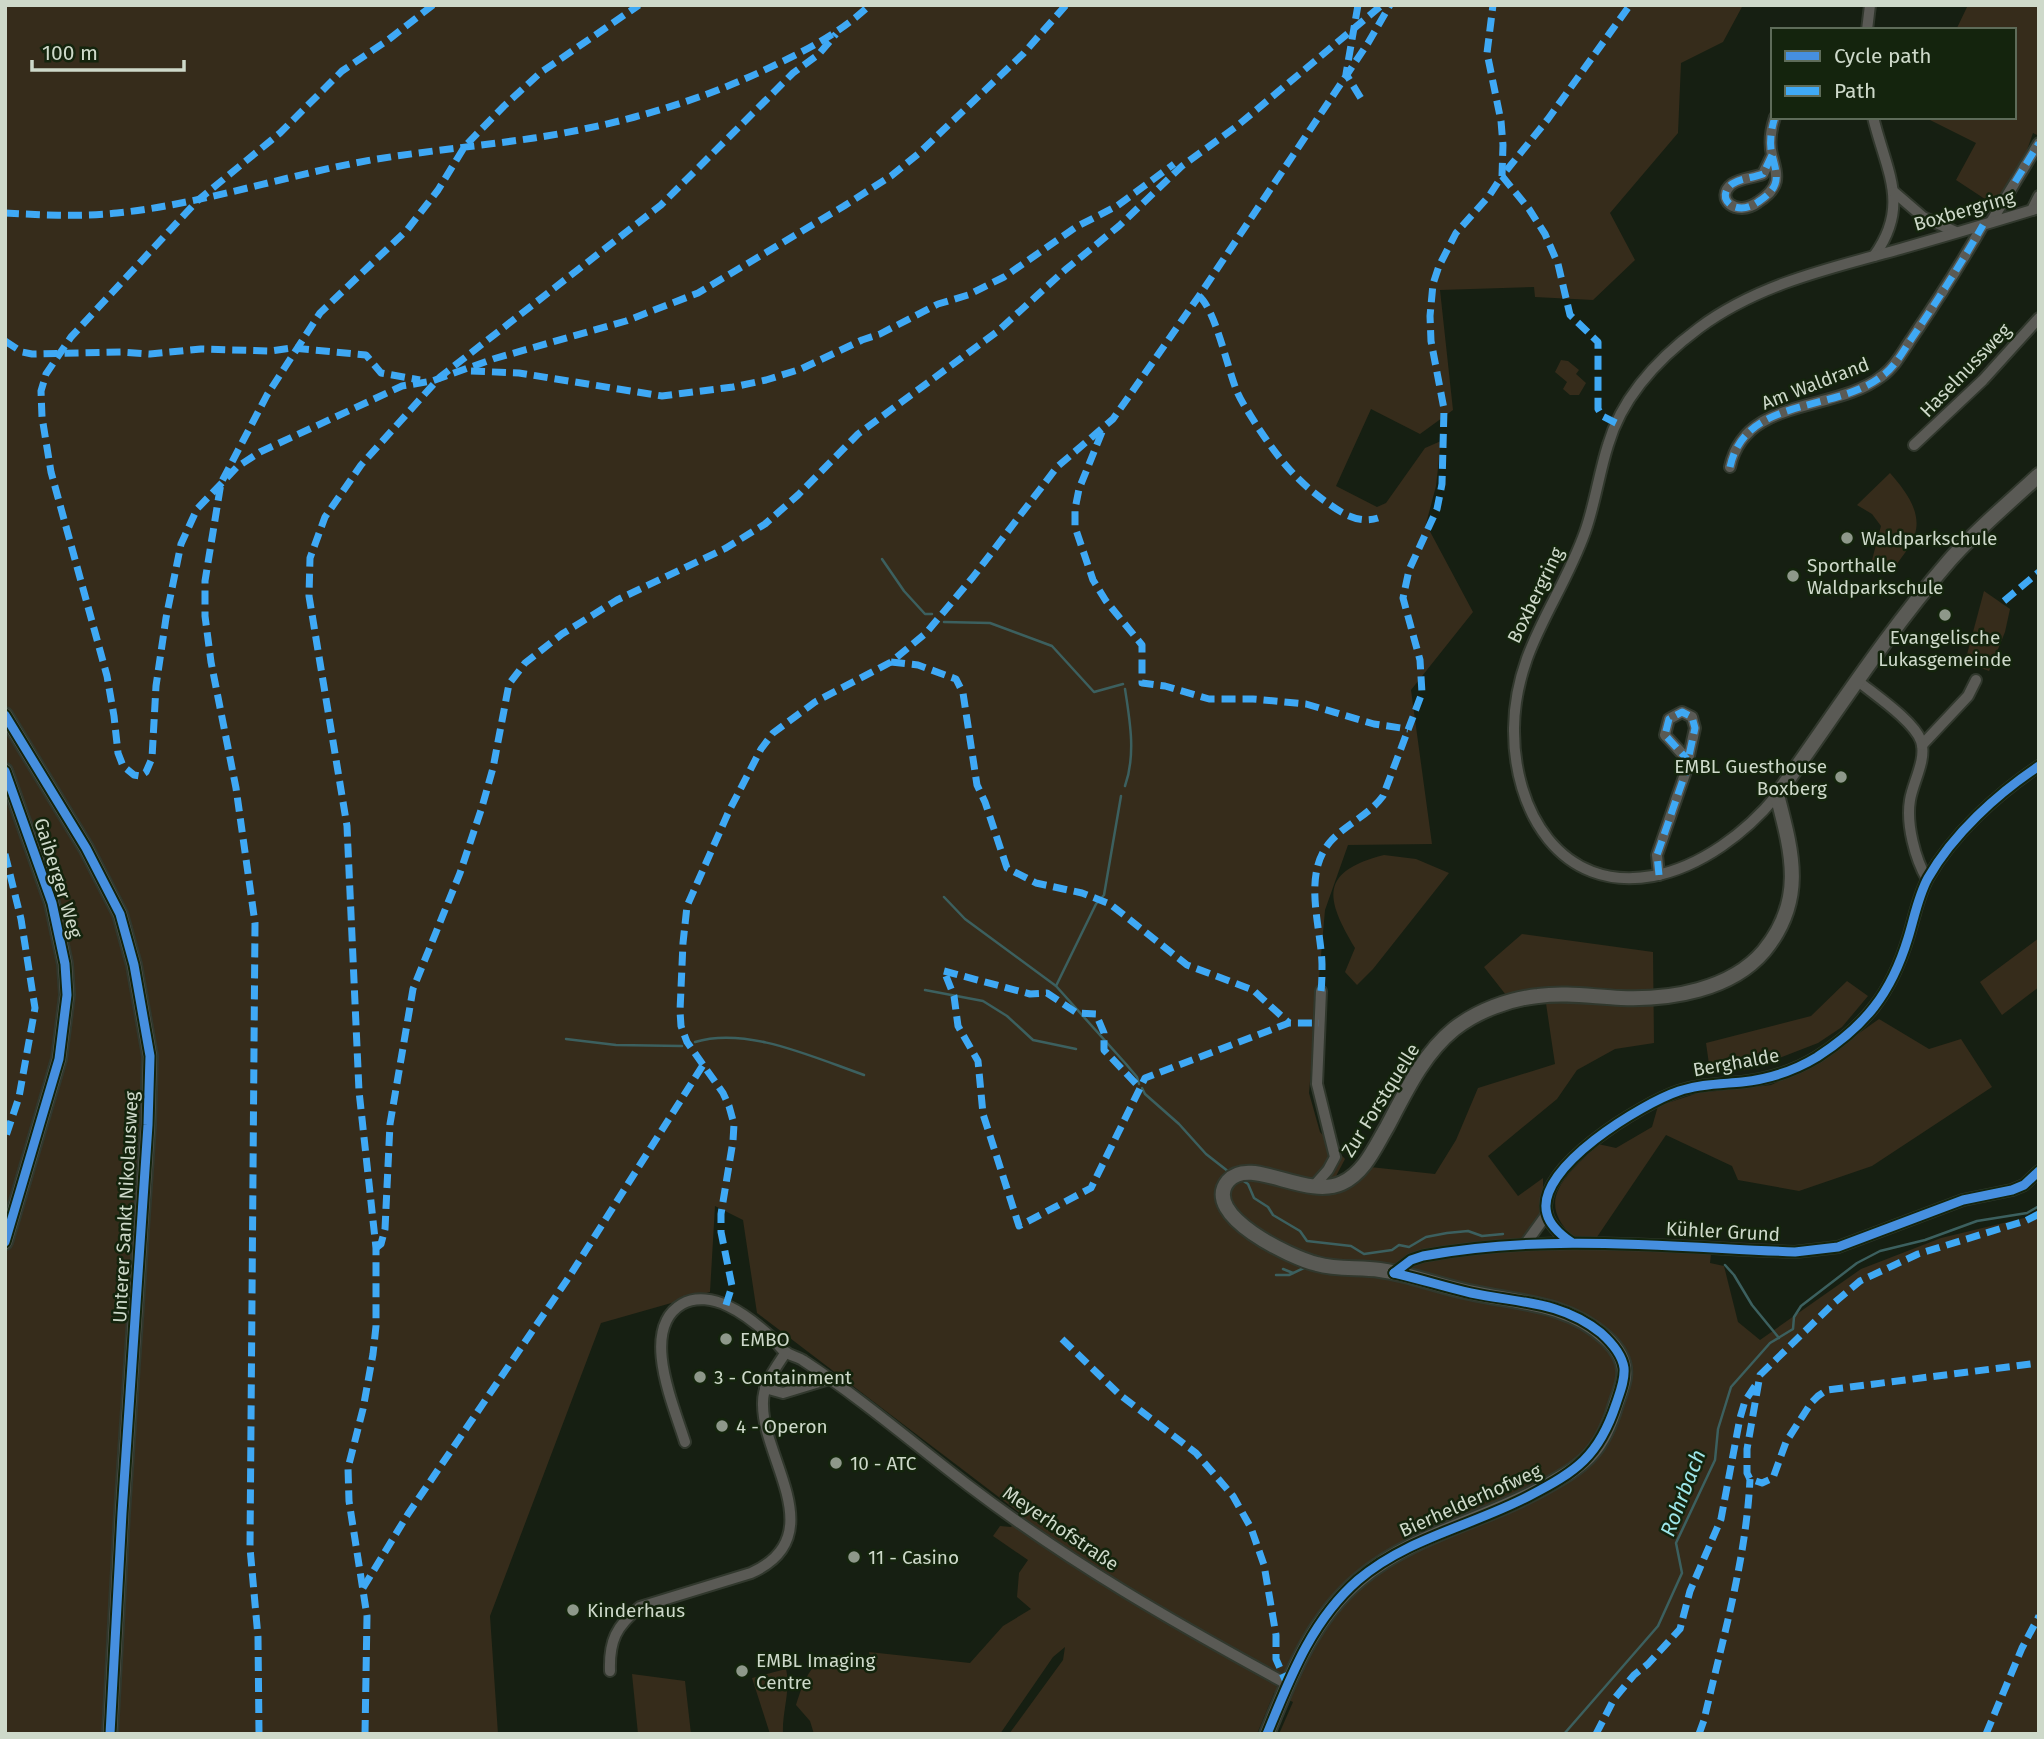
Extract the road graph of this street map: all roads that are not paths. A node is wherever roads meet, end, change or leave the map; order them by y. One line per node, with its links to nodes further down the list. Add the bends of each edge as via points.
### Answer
1 (1870, 5): 2 (street)
2 (1867, 28)
3 (1775, 119): 6 (street)
4 (1874, 119): 7 (street)
5 (2039, 143): 10 (street, Am Waldrand)
6 (1772, 155): 6 (street, via 1763,174 1728,188 1727,200 1734,208 1754,205 1772,189 1777,170)
7 (1894, 192): 11 (street, via 1923,217); 12 (street, via 1891,226)
8 (2039, 196): 9 (street)
9 (2036, 209): 10 (street, Boxbergring)
10 (1987, 224): 11 (street, Boxbergring); 15 (street, Am Waldrand, via 1884,375 1852,392 1762,421 1741,440)
11 (1956, 232): 12 (street, Boxbergring)
12 (1874, 256): 25 (street, Boxbergring, via 1775,286 1729,308 1681,343 1646,378 1611,436 1584,534 1527,656 1516,706 1515,747 1523,794 1535,823 1560,851 1591,870 1629,878)
13 (2039, 318): 14 (street, Haselnussweg, via 1983,380)
14 (1914, 445)
15 (1730, 467)
16 (2039, 475): 17 (street, Boxbergring, via 1949,561)
17 (1858, 681): 20 (street, via 1905,721); 24 (street, Boxbergring)
18 (1975, 683): 20 (street)
19 (5, 715): 41 (street, Unterer Sankt Nikolausweg, via 86,848 120,914 150,1056)
20 (1922, 745): 26 (street, via 1909,814)
21 (1687, 759): 25 (street, via 1657,855)
22 (2039, 766): 26 (street, Berghalde, via 1975,820)
23 (5, 771): 32 (street, Gaiberger Weg, via 52,904 67,995 59,1059)
24 (1777, 795): 25 (street, Boxbergring, via 1724,844); 29 (street, Zur Forstquelle, via 1793,886 1779,930 1757,959 1709,987 1684,993 1627,998 1536,996 1477,1015 1455,1029 1427,1058 1359,1171 1338,1184)
25 (1659, 875)
26 (1927, 879): 30 (street, Berghalde, via 1894,977 1857,1027 1788,1072 1693,1087 1628,1116 1597,1138 1556,1179 1548,1191)
27 (1321, 991): 29 (street, via 1317,1084 1335,1157)
28 (2039, 1171): 31 (street, Kühler Grund, via 2019,1188 1952,1204 1829,1249 1795,1252)
29 (1313, 1187): 34 (street, Zur Forstquelle, via 1245,1172 1227,1182 1223,1199 1236,1220 1292,1256 1327,1266)
30 (1546, 1214): 31 (street, via 1556,1230); 33 (street, Berghalde)
31 (1571, 1241): 33 (street, Kühler Grund)
32 (5, 1242)
33 (1526, 1243): 34 (street, Kühler Grund, via 1423,1256)
34 (1394, 1273): 40 (street, Bierhelderhofweg, via 1567,1312 1615,1347 1624,1367 1623,1384 1606,1431 1585,1461 1529,1496 1408,1547 1370,1571 1325,1617)
35 (786, 1352): 36 (street, Meyerhofstraße); 37 (street); 38 (street, Meyerhofstraße, via 739,1312 720,1302 694,1300 674,1311 663,1329 661,1355)
36 (830, 1379): 37 (street, via 783,1393); 40 (street, Meyerhofstraße, via 1070,1558)
37 (765, 1388): 39 (street, via 762,1408 789,1501 790,1523 782,1546 751,1573 640,1607 616,1634)
38 (685, 1442)
39 (610, 1671)
40 (1287, 1684): 42 (street, Bierhelderhofweg)
41 (110, 1734)
42 (1267, 1734)

